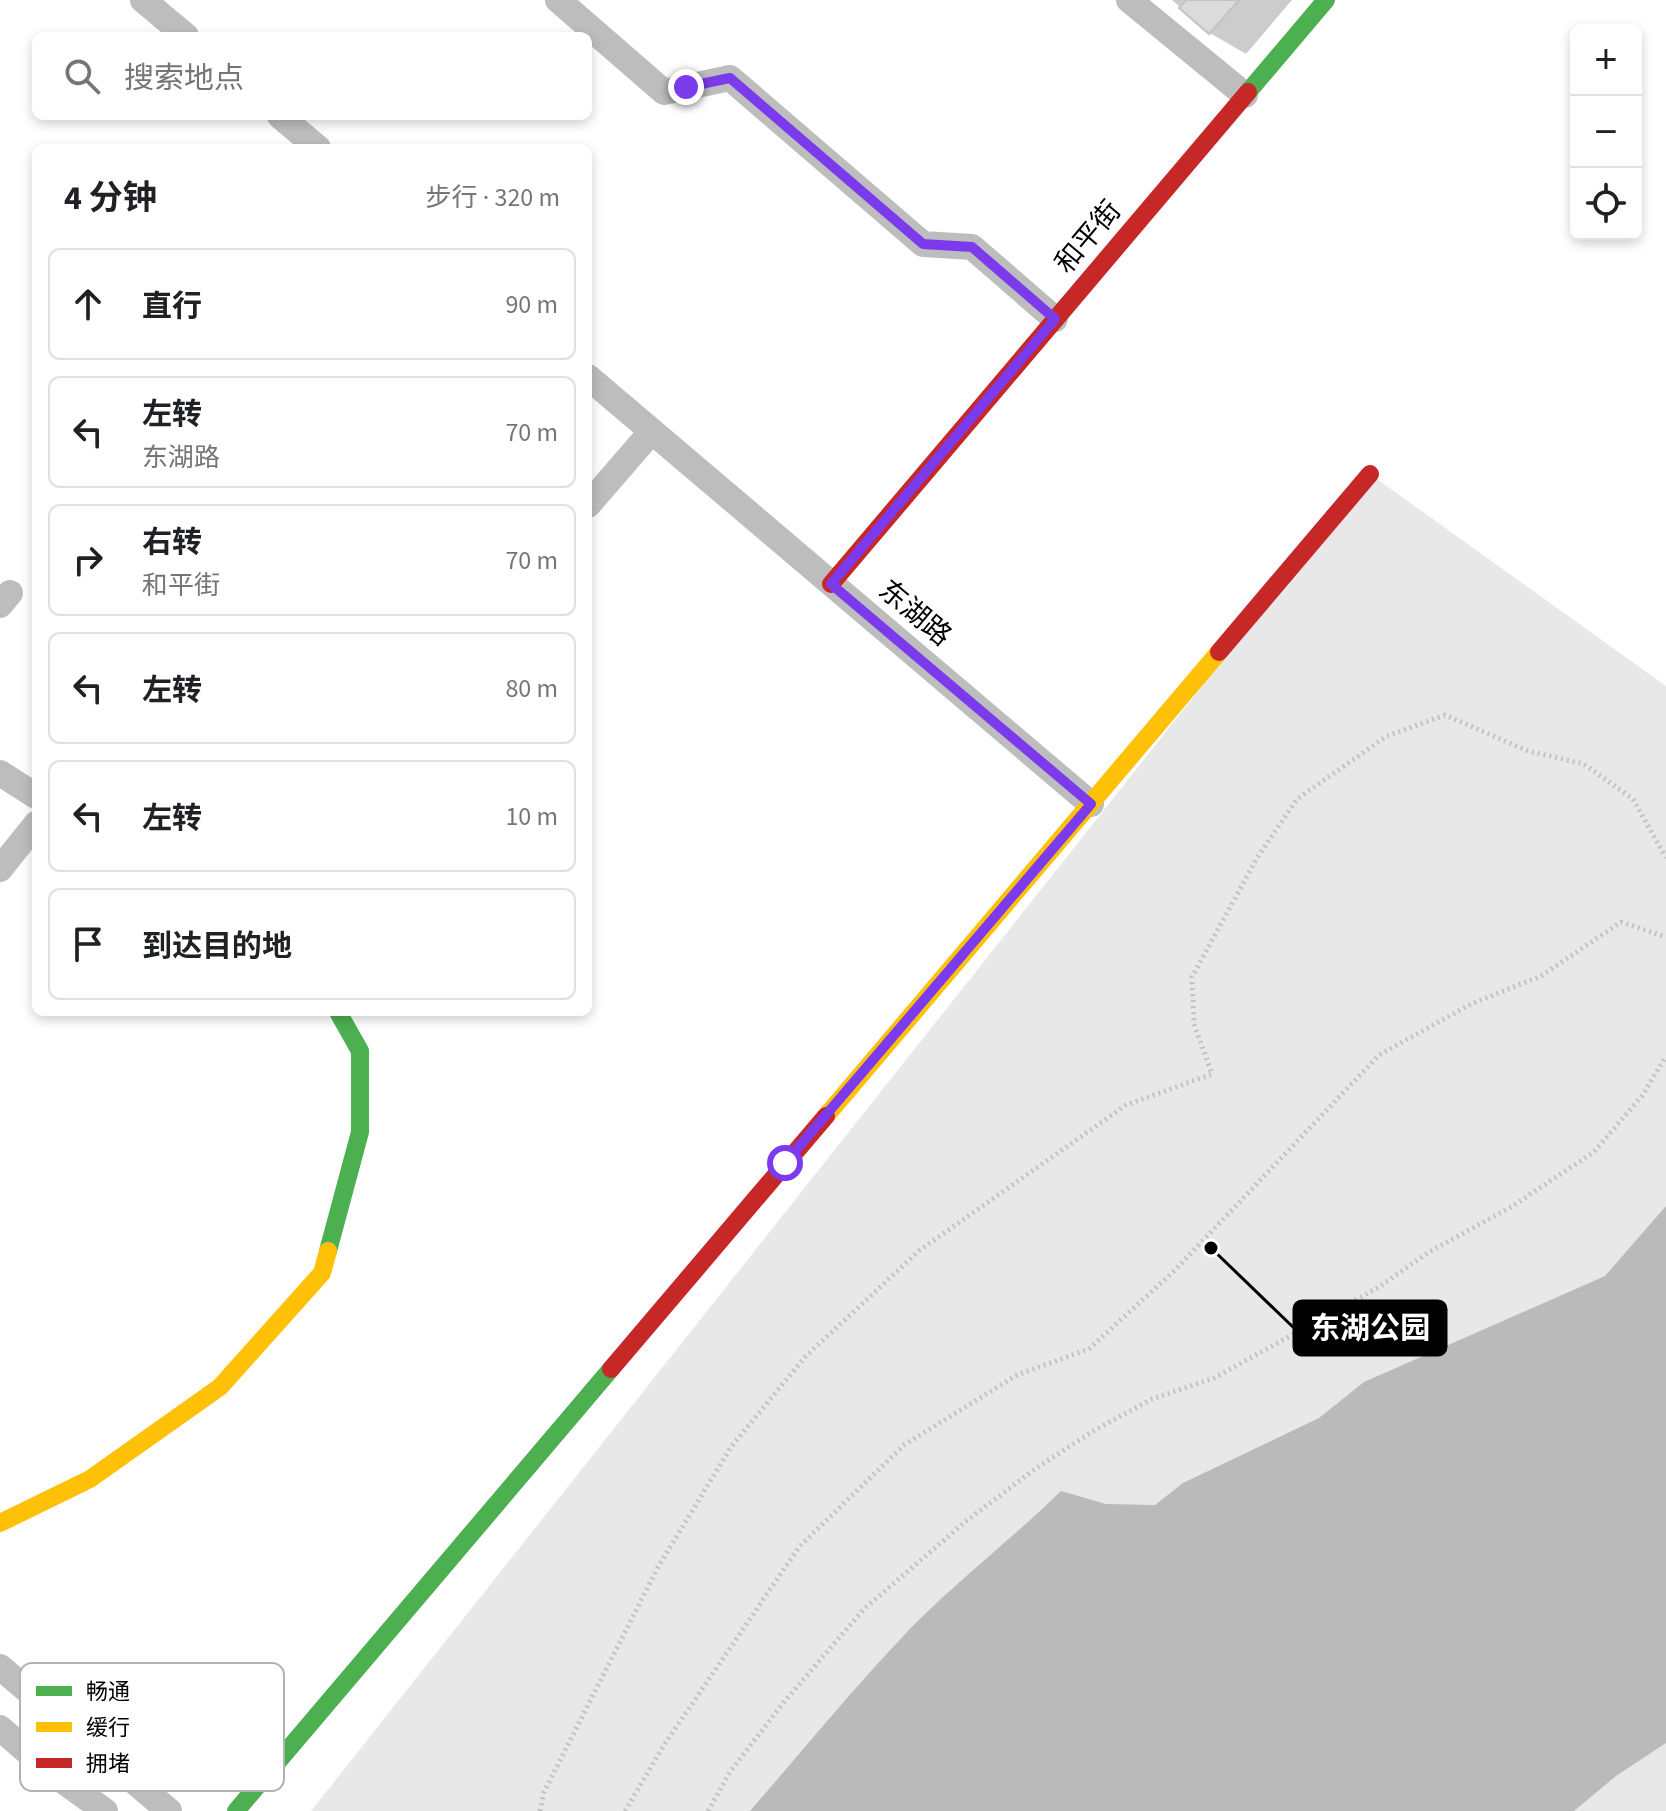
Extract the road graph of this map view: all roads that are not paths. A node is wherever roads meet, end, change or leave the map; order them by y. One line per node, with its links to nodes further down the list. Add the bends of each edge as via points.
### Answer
1 (143, 0): 5 (street)
2 (558, 0): 9 (street, via 664,92 730,78 923,244 972,247)
3 (1129, 0): 6 (street)
4 (1326, 0): 6 (street, 和平街)
5 (181, 32)
6 (1245, 95): 9 (street, 和平街)
7 (285, 120): 8 (street)
8 (313, 144)
9 (1055, 319): 14 (street, 和平街)
10 (592, 380): 11 (street, 东湖路)
11 (652, 431): 13 (street); 14 (street, 东湖路)
12 (1370, 474): 17 (street)
13 (592, 500)
14 (831, 584): 17 (street, 东湖路)
15 (0, 773): 16 (street)
16 (32, 793)
17 (1091, 804): 26 (street)
18 (32, 829): 19 (street)
19 (0, 869)
20 (340, 1016): 21 (street, via 360,1051 360,1132 322,1273 220,1387 90,1479)
21 (0, 1523)
22 (0, 1667): 23 (street)
23 (20, 1684)
24 (0, 1728): 25 (street)
25 (20, 1745)
26 (284, 1754)
27 (77, 1791): 30 (street)
28 (146, 1791): 31 (street)
29 (253, 1791): 32 (street)
30 (105, 1811)
31 (169, 1811)
32 (236, 1811)

